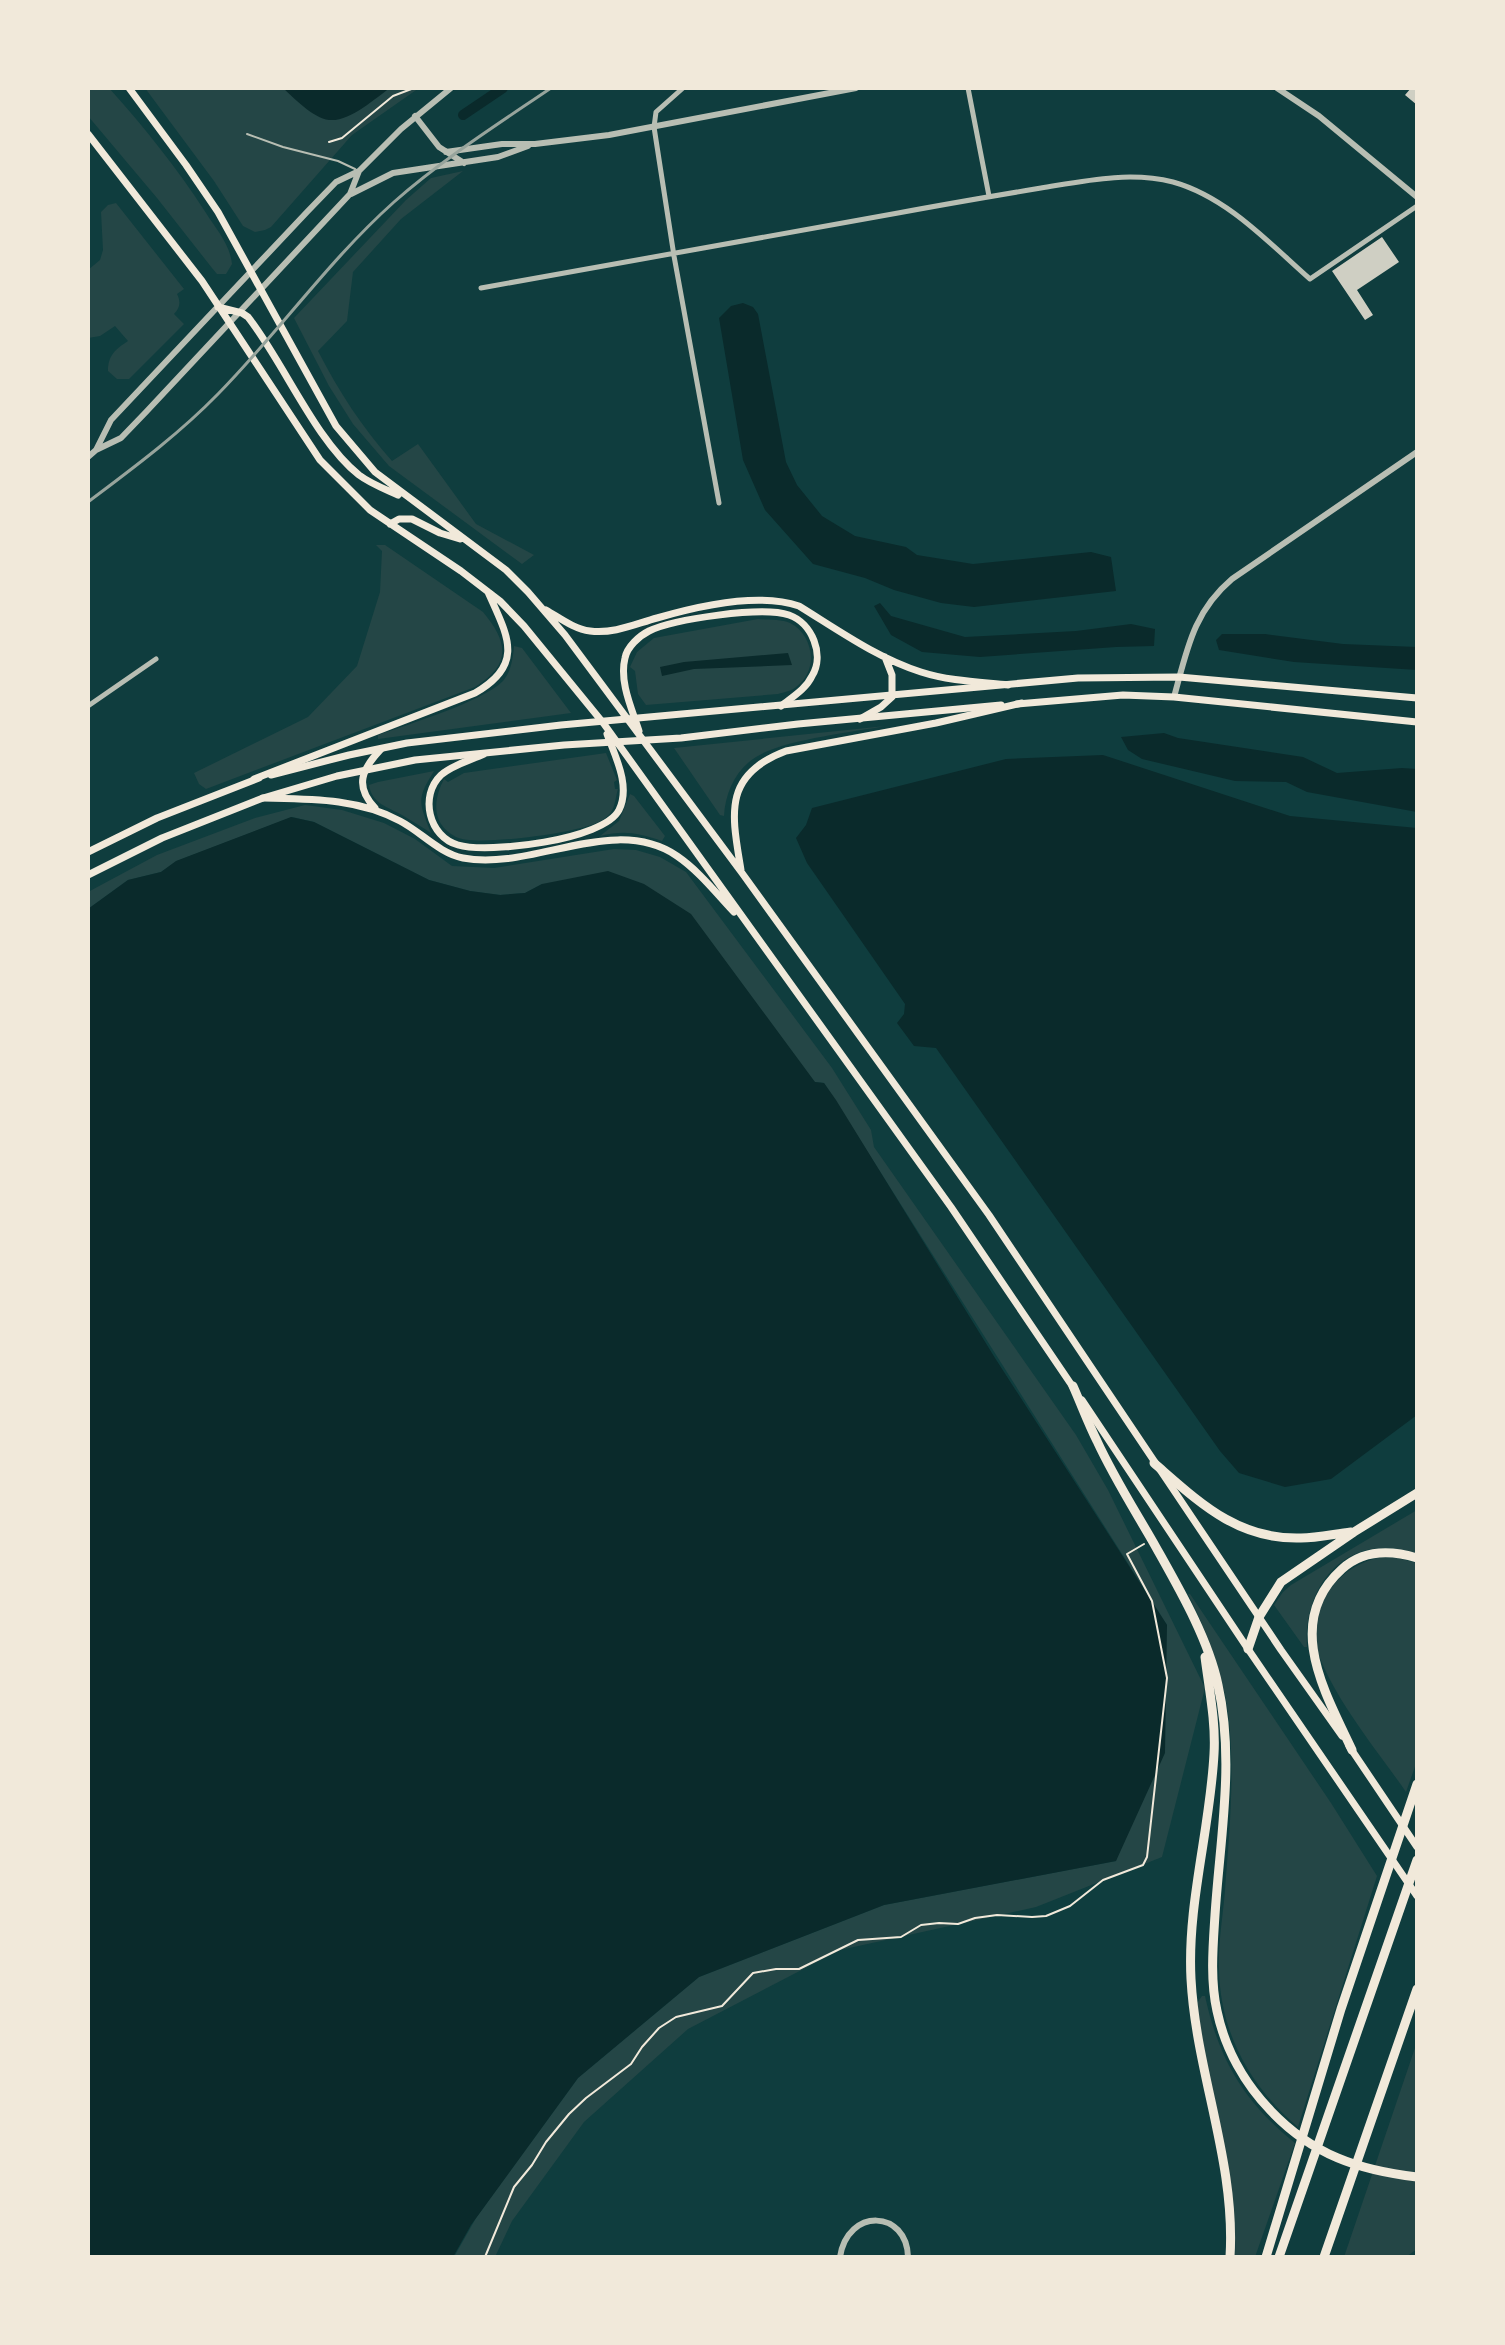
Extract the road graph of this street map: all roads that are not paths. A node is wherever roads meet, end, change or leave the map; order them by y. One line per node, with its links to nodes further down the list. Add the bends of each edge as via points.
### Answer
1 (129, 88): 20 (main road, via 201,187)
2 (451, 88): 7 (street)
3 (683, 88): 8 (street, via 656,112)
4 (856, 88): 8 (street)
5 (968, 88): 16 (street)
6 (1277, 88): 17 (street)
7 (415, 116): 12 (street); 14 (street)
8 (654, 127): 11 (street); 19 (street)
9 (88, 134): 23 (main road)
10 (247, 134): 14 (lane)
11 (535, 144): 12 (street); 13 (street)
12 (446, 152): 13 (street)
13 (464, 163): 15 (street, via 393,173)
14 (359, 171): 15 (street); 20 (street, via 336,182)
15 (350, 194): 22 (street)
16 (989, 196): 18 (street, via 1122,177 1174,183 1202,193 1237,216 1310,279); 19 (street)
17 (1417, 197)
18 (1417, 206)
19 (674, 256): 21 (street); 30 (street)
20 (251, 270): 22 (main road); 23 (street)
21 (481, 288)
22 (261, 289): 24 (street); 29 (main road, via 336,426 375,472)
23 (218, 307): 24 (main road); 25 (main road); 26 (street, via 111,420)
24 (240, 312): 25 (street); 29 (main road, via 254,324 351,467)
25 (229, 323): 26 (street, via 121,438); 31 (main road, via 320,460)
26 (96, 450): 28 (street)
27 (1417, 452): 37 (street, via 1228,582 1197,622)
28 (88, 457)
29 (411, 501): 32 (main road)
30 (719, 503)
31 (390, 524): 32 (main road, via 412,519); 33 (main road)
32 (466, 541): 34 (main road, via 506,570)
33 (487, 590): 47 (main road, via 524,626); 52 (main road, via 509,645 505,667 489,685)
34 (540, 607): 35 (main road, via 592,631 714,605 789,603); 48 (main road)
35 (885, 657): 38 (main road, via 944,678); 39 (main road)
36 (156, 659): 43 (street)
37 (1179, 677): 38 (main road); 40 (street); 41 (main road)
38 (1008, 685): 39 (main road)
39 (892, 697): 44 (main road); 45 (main road)
40 (1174, 697): 42 (main road, via 1123,695); 46 (main road)
41 (1417, 698)
42 (1022, 703): 45 (main road); 56 (main road, via 770,757 747,777 734,803)
43 (88, 706)
44 (781, 706): 48 (main road, via 807,684 816,668 814,641 796,618 751,612 659,627 633,644 625,657 628,696); 49 (main road, via 561,725)
45 (860, 719): 50 (main road)
46 (1417, 722)
47 (604, 724): 50 (main road, via 622,778 623,799 616,815 598,828 567,838 471,846 458,845 438,831 429,809 432,787 441,775); 58 (main road)
48 (641, 737): 56 (main road)
49 (381, 749): 51 (main road); 52 (main road)
50 (484, 754): 51 (main road)
51 (365, 770): 53 (main road); 54 (main road, via 363,791)
52 (254, 779): 55 (main road)
53 (263, 798): 54 (main road, via 328,800); 57 (main road, via 162,838)
54 (377, 810): 58 (main road, via 467,859 531,856 599,841 650,844 693,869)
55 (88, 852)
56 (742, 873): 60 (main road, via 989,1215)
57 (88, 875)
58 (752, 930): 59 (main road)
59 (1073, 1386): 65 (highway); 66 (main road)
60 (1154, 1463): 62 (highway, via 1239,1527 1301,1538); 64 (main road)
61 (1417, 1493): 62 (highway)
62 (1354, 1532): 64 (highway, via 1281,1582)
63 (1417, 1558): 67 (highway, via 1384,1552 1367,1556 1347,1564 1319,1596 1312,1618 1312,1649)
64 (1259, 1617): 66 (highway); 67 (main road)
65 (1203, 1642): 73 (highway, via 1226,1726 1213,1977 1227,2044 1262,2101 1307,2143 1364,2168); 76 (highway, via 1214,1752 1191,1936 1191,1979 1227,2179)
66 (1248, 1649): 71 (main road)
67 (1352, 1750): 69 (main road)
68 (1417, 1784): 77 (highway)
69 (1417, 1847)
70 (1417, 1860): 78 (highway)
71 (1417, 1896)
72 (1417, 1989): 79 (highway)
73 (1417, 2177)
74 (840, 2257): 75 (street, via 851,2231 869,2221 883,2221 904,2237)
75 (908, 2257)
76 (1230, 2257)
77 (1266, 2257)
78 (1279, 2257)
79 (1324, 2257)

